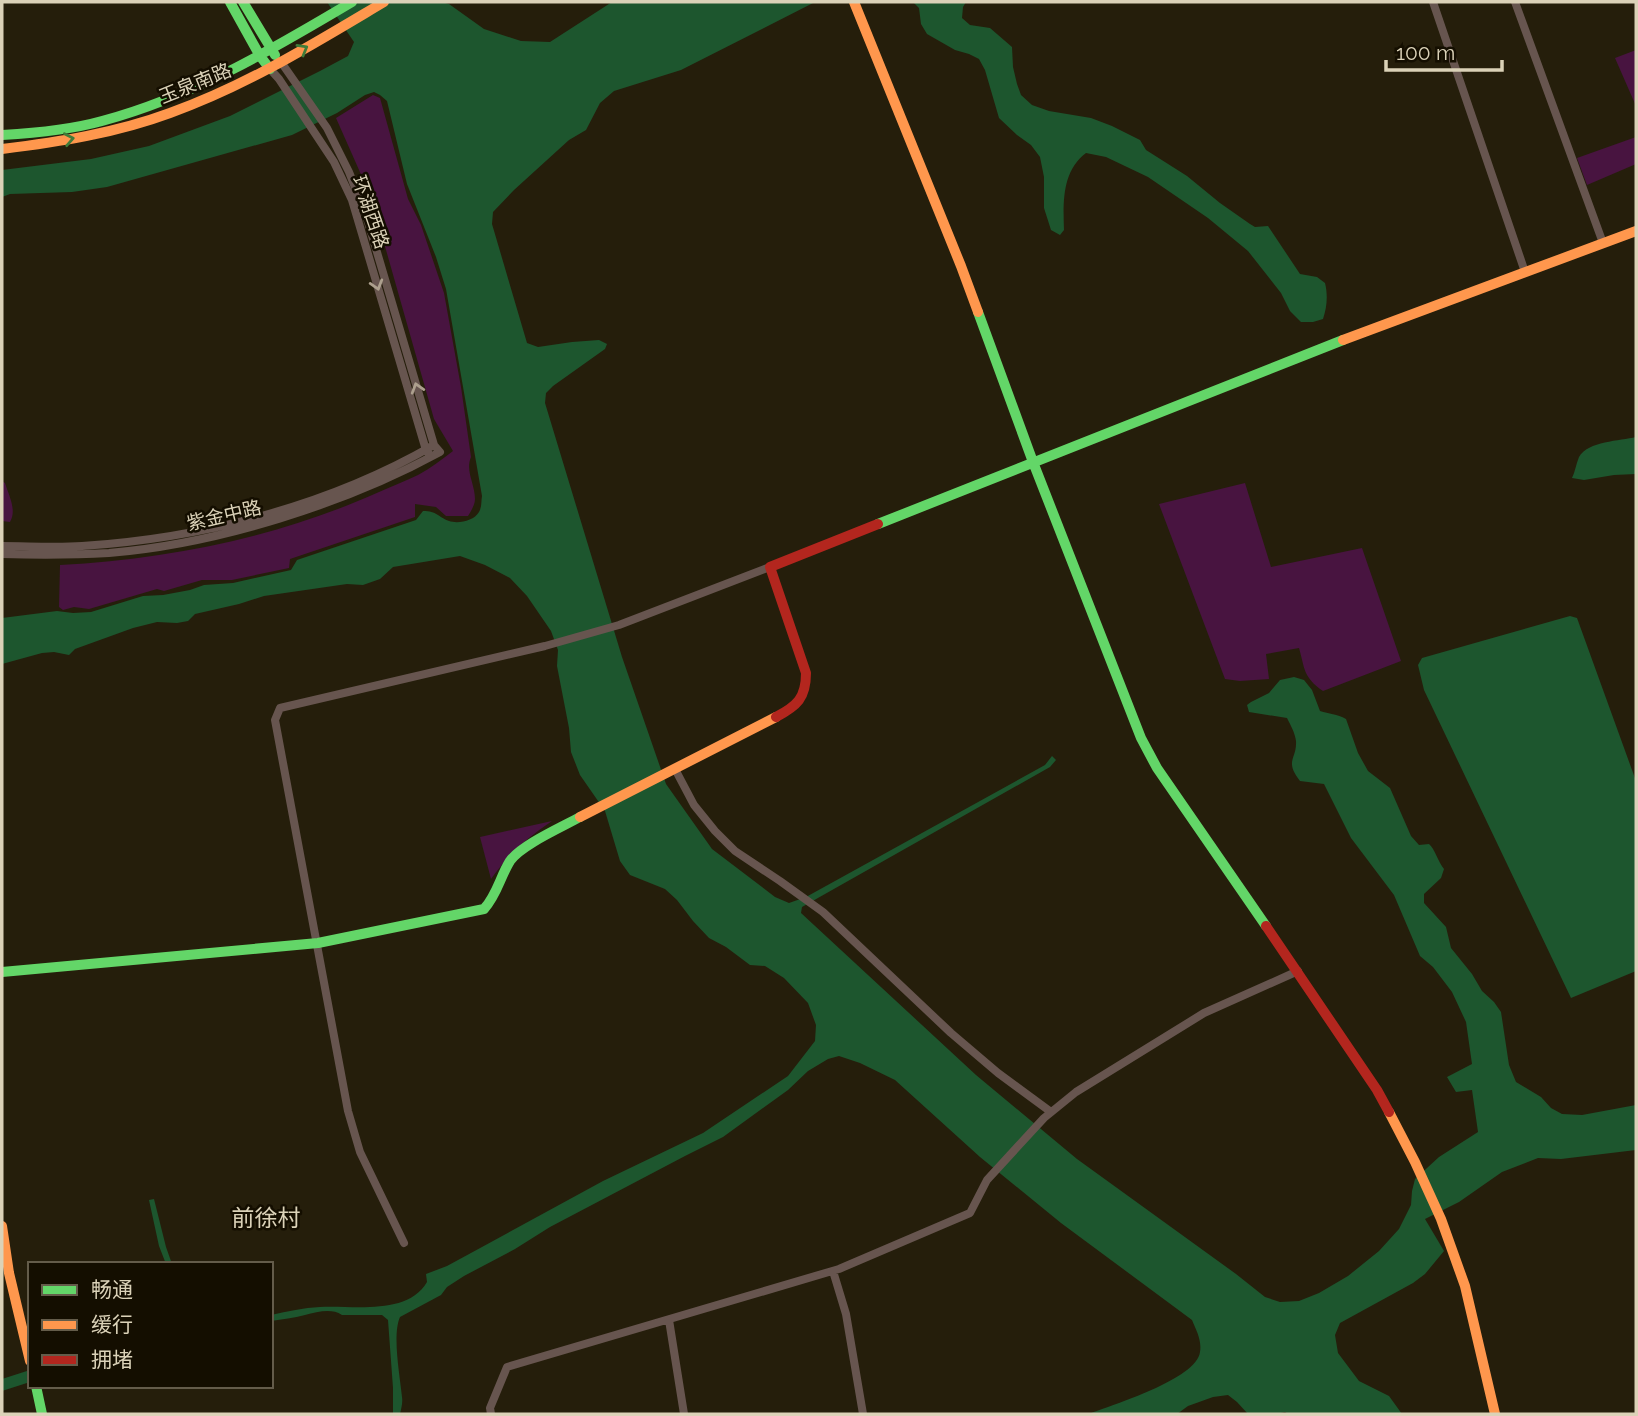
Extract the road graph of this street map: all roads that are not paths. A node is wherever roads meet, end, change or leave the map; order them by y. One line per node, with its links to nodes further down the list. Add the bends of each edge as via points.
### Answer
1 (230, 2): 9 (street, 环湖西路)
2 (243, 2): 8 (street, 环湖西路)
3 (352, 2): 8 (street, 玉泉南路)
4 (384, 2): 10 (street, 玉泉南路, one-way to 4)
5 (855, 2): 19 (street, via 961,266)
6 (1433, 2): 16 (street)
7 (1515, 2): 15 (street)
8 (271, 49): 9 (street, 玉泉南路); 10 (street, 环湖西路)
9 (260, 56): 11 (street, 环湖西路); 12 (street, 玉泉南路, via 194,88 102,121)
10 (281, 62): 11 (street, 玉泉南路); 17 (street, 环湖西路, one-way to 10, via 349,172 327,128)
11 (270, 69): 13 (street, 玉泉南路, one-way to 11, via 82,137 154,118); 18 (street, 环湖西路, one-way to 18, via 334,162 352,200)
12 (2, 135)
13 (2, 149)
14 (1636, 231): 15 (street)
15 (1603, 243): 16 (street)
16 (1525, 272): 19 (street)
17 (437, 448): 18 (street, 紫金中路)
18 (428, 453): 20 (street, 紫金中路, via 286,509 175,536 79,547); 21 (street, 紫金中路, via 384,480 285,517 218,534 111,552)
19 (1033, 462): 22 (street); 25 (street, via 1157,768)
20 (2, 546)
21 (2, 554)
22 (770, 567): 23 (street, via 806,673 806,689 789,710); 24 (street, via 619,625 280,708 275,720)
23 (674, 770): 24 (street, via 527,846 512,859 484,909); 27 (street, via 694,805 735,850 822,912)
24 (318, 943): 26 (street); 29 (street, via 348,1111 360,1152)
25 (1298, 971): 27 (street, via 1205,1013 1076,1092); 38 (street, via 1377,1090 1441,1219 1465,1286)
26 (2, 972)
27 (1047, 1115): 30 (street, via 987,1180 970,1213)
28 (2, 1226): 32 (street)
29 (404, 1243)
30 (832, 1271): 31 (street); 37 (street, via 846,1314)
31 (668, 1320): 35 (street, via 507,1367); 36 (street)
32 (28, 1353)
33 (36, 1388): 34 (street)
34 (42, 1414)
35 (491, 1414)
36 (684, 1414)
37 (863, 1414)
38 (1495, 1414)

